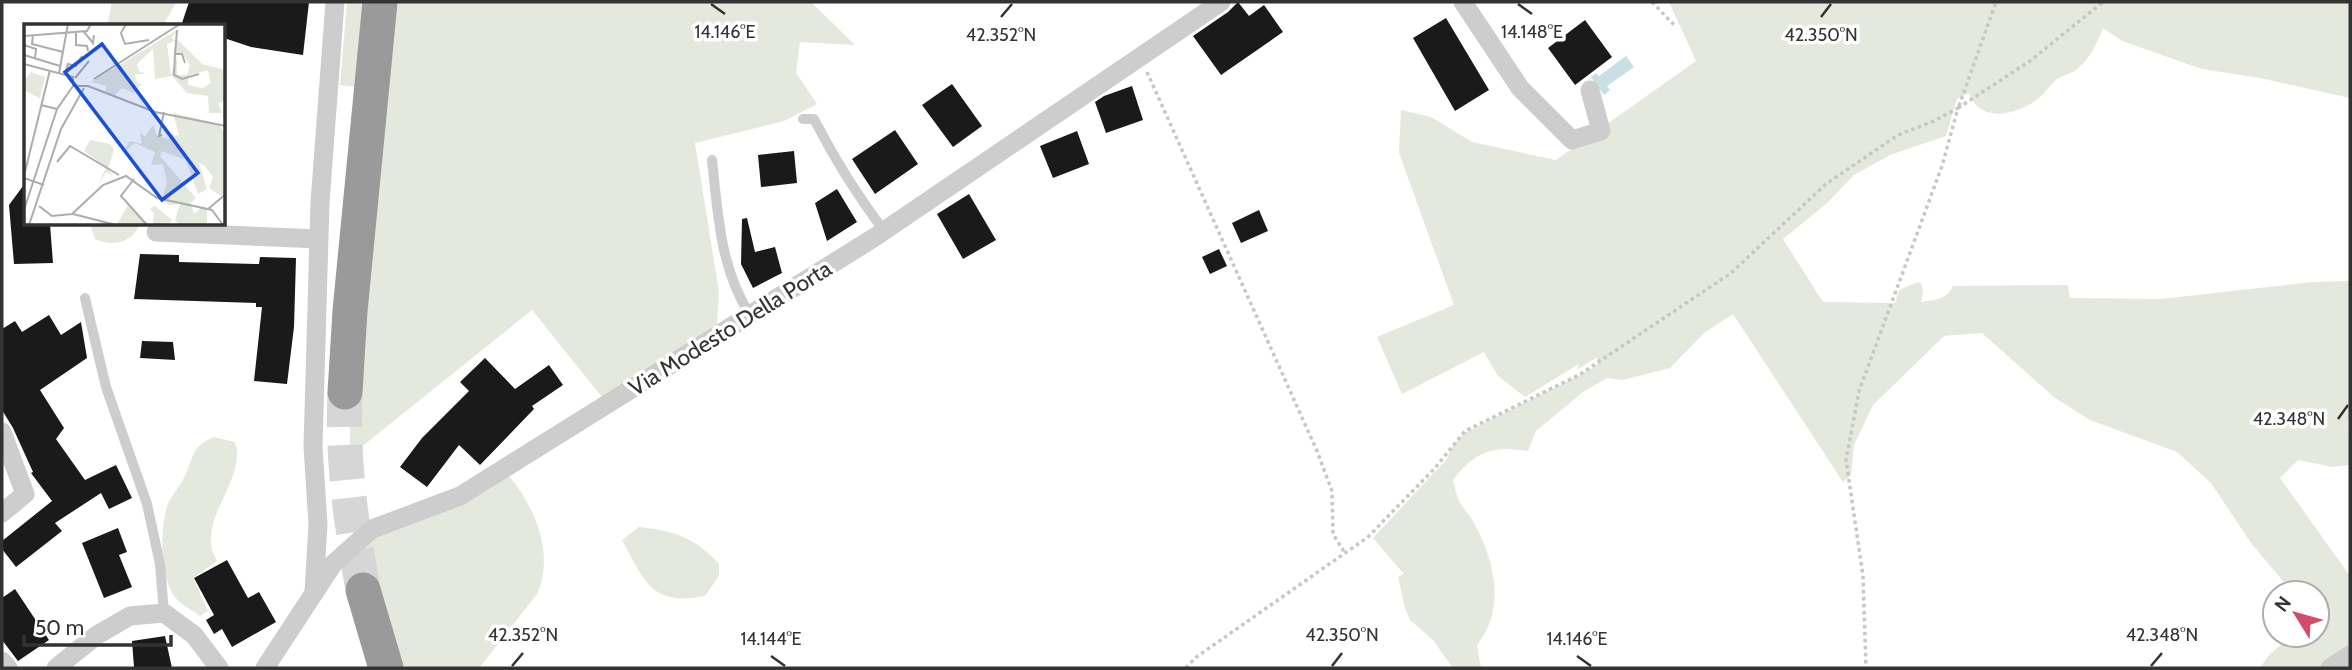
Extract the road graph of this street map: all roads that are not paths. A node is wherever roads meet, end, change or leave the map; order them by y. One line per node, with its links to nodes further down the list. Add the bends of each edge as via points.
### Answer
1 (335, 2): 10 (street)
2 (380, 2): 13 (highway)
3 (1221, 2): 8 (street, Via Modesto Della Porta)
4 (1463, 2): 5 (street, via 1520,88 1572,141 1601,131)
5 (1590, 90)
6 (803, 120): 8 (lane, via 814,119 832,155)
7 (712, 160): 12 (lane, via 729,272)
8 (884, 231): 12 (street, Via Modesto Della Porta)
9 (156, 232): 10 (street)
10 (319, 239): 17 (street, via 313,447 318,524)
11 (85, 298): 18 (lane, via 106,387 147,504 160,564)
12 (750, 315): 17 (street, Via Modesto Della Porta, via 460,496 372,529 333,564)
13 (345, 392)
14 (2, 432): 15 (street, via 25,494)
15 (2, 513)
16 (363, 590): 25 (highway)
17 (313, 595): 24 (street, Via Modesto Della Porta)
18 (164, 613): 22 (street, via 130,616); 23 (street, via 194,635)
19 (2350, 655): 26 (street)
20 (2, 661): 21 (street)
21 (8, 668)
22 (56, 668)
23 (219, 668)
24 (265, 668)
25 (386, 668)
26 (2329, 668)

